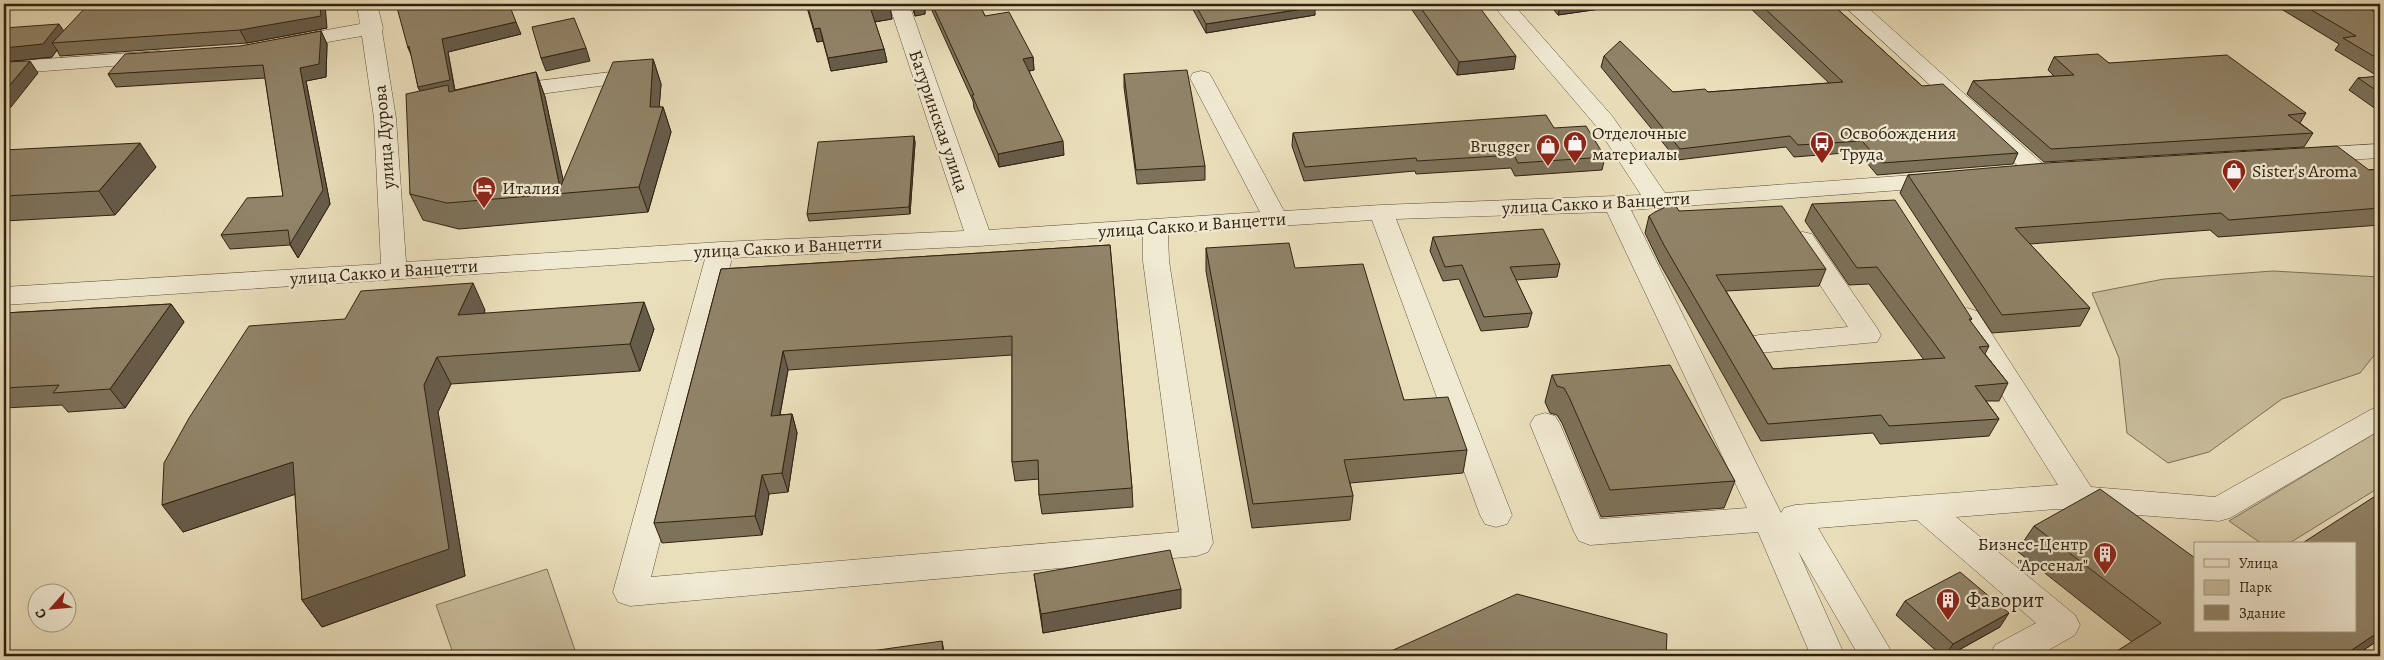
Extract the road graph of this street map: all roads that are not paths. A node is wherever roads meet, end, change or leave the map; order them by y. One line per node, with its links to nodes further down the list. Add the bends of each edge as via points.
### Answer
1 (367, 4): 5 (street, улица Дурова)
2 (899, 4): 28 (street, Батуринская улица)
3 (1502, 4): 21 (street, via 1599,112 1640,168)
4 (1852, 4): 18 (street, via 2047,171)
5 (373, 28): 6 (street); 13 (street, улица Дурова)
6 (266, 47)
7 (179, 56): 8 (street)
8 (4, 68)
9 (648, 74): 11 (street, via 542,85)
10 (1201, 78): 26 (street)
11 (479, 96)
12 (408, 113): 13 (street)
13 (385, 118): 30 (street, улица Дурова)
14 (2380, 151): 15 (street)
15 (2355, 153): 16 (street); 17 (street)
16 (2285, 157)
17 (2380, 172)
18 (2007, 174)
19 (1968, 177): 20 (street, улица Сакко и Ванцетти)
20 (1879, 185): 23 (street, улица Сакко и Ванцетти); 24 (street)
21 (1657, 201): 22 (street, улица Сакко и Ванцетти); 23 (street, улица Сакко и Ванцетти)
22 (1616, 204): 25 (street, улица Сакко и Ванцетти); 39 (street)
23 (1783, 210): 33 (street, via 1867,335)
24 (1899, 210)
25 (1381, 212): 26 (street, улица Сакко и Ванцетти); 38 (street)
26 (1277, 220): 27 (street, улица Сакко и Ванцетти)
27 (1154, 227): 28 (street, улица Сакко и Ванцетти); 29 (street, via 1156,261 1197,543 630,592)
28 (979, 238): 29 (street, улица Сакко и Ванцетти)
29 (722, 250): 30 (street, улица Сакко и Ванцетти)
30 (394, 271): 32 (street, улица Сакко и Ванцетти)
31 (1951, 292): 36 (street)
32 (9, 300)
33 (1759, 344)
34 (2380, 417): 36 (street, via 2220,509)
35 (1546, 424): 39 (street, via 1590,532)
36 (2082, 498): 37 (street)
37 (1924, 508): 40 (street, via 1795,517); 43 (street, via 2063,625)
38 (1496, 515)
39 (1768, 519): 41 (street)
40 (1870, 644): 42 (street)
41 (1828, 656)
42 (1834, 656)
43 (2007, 656)

